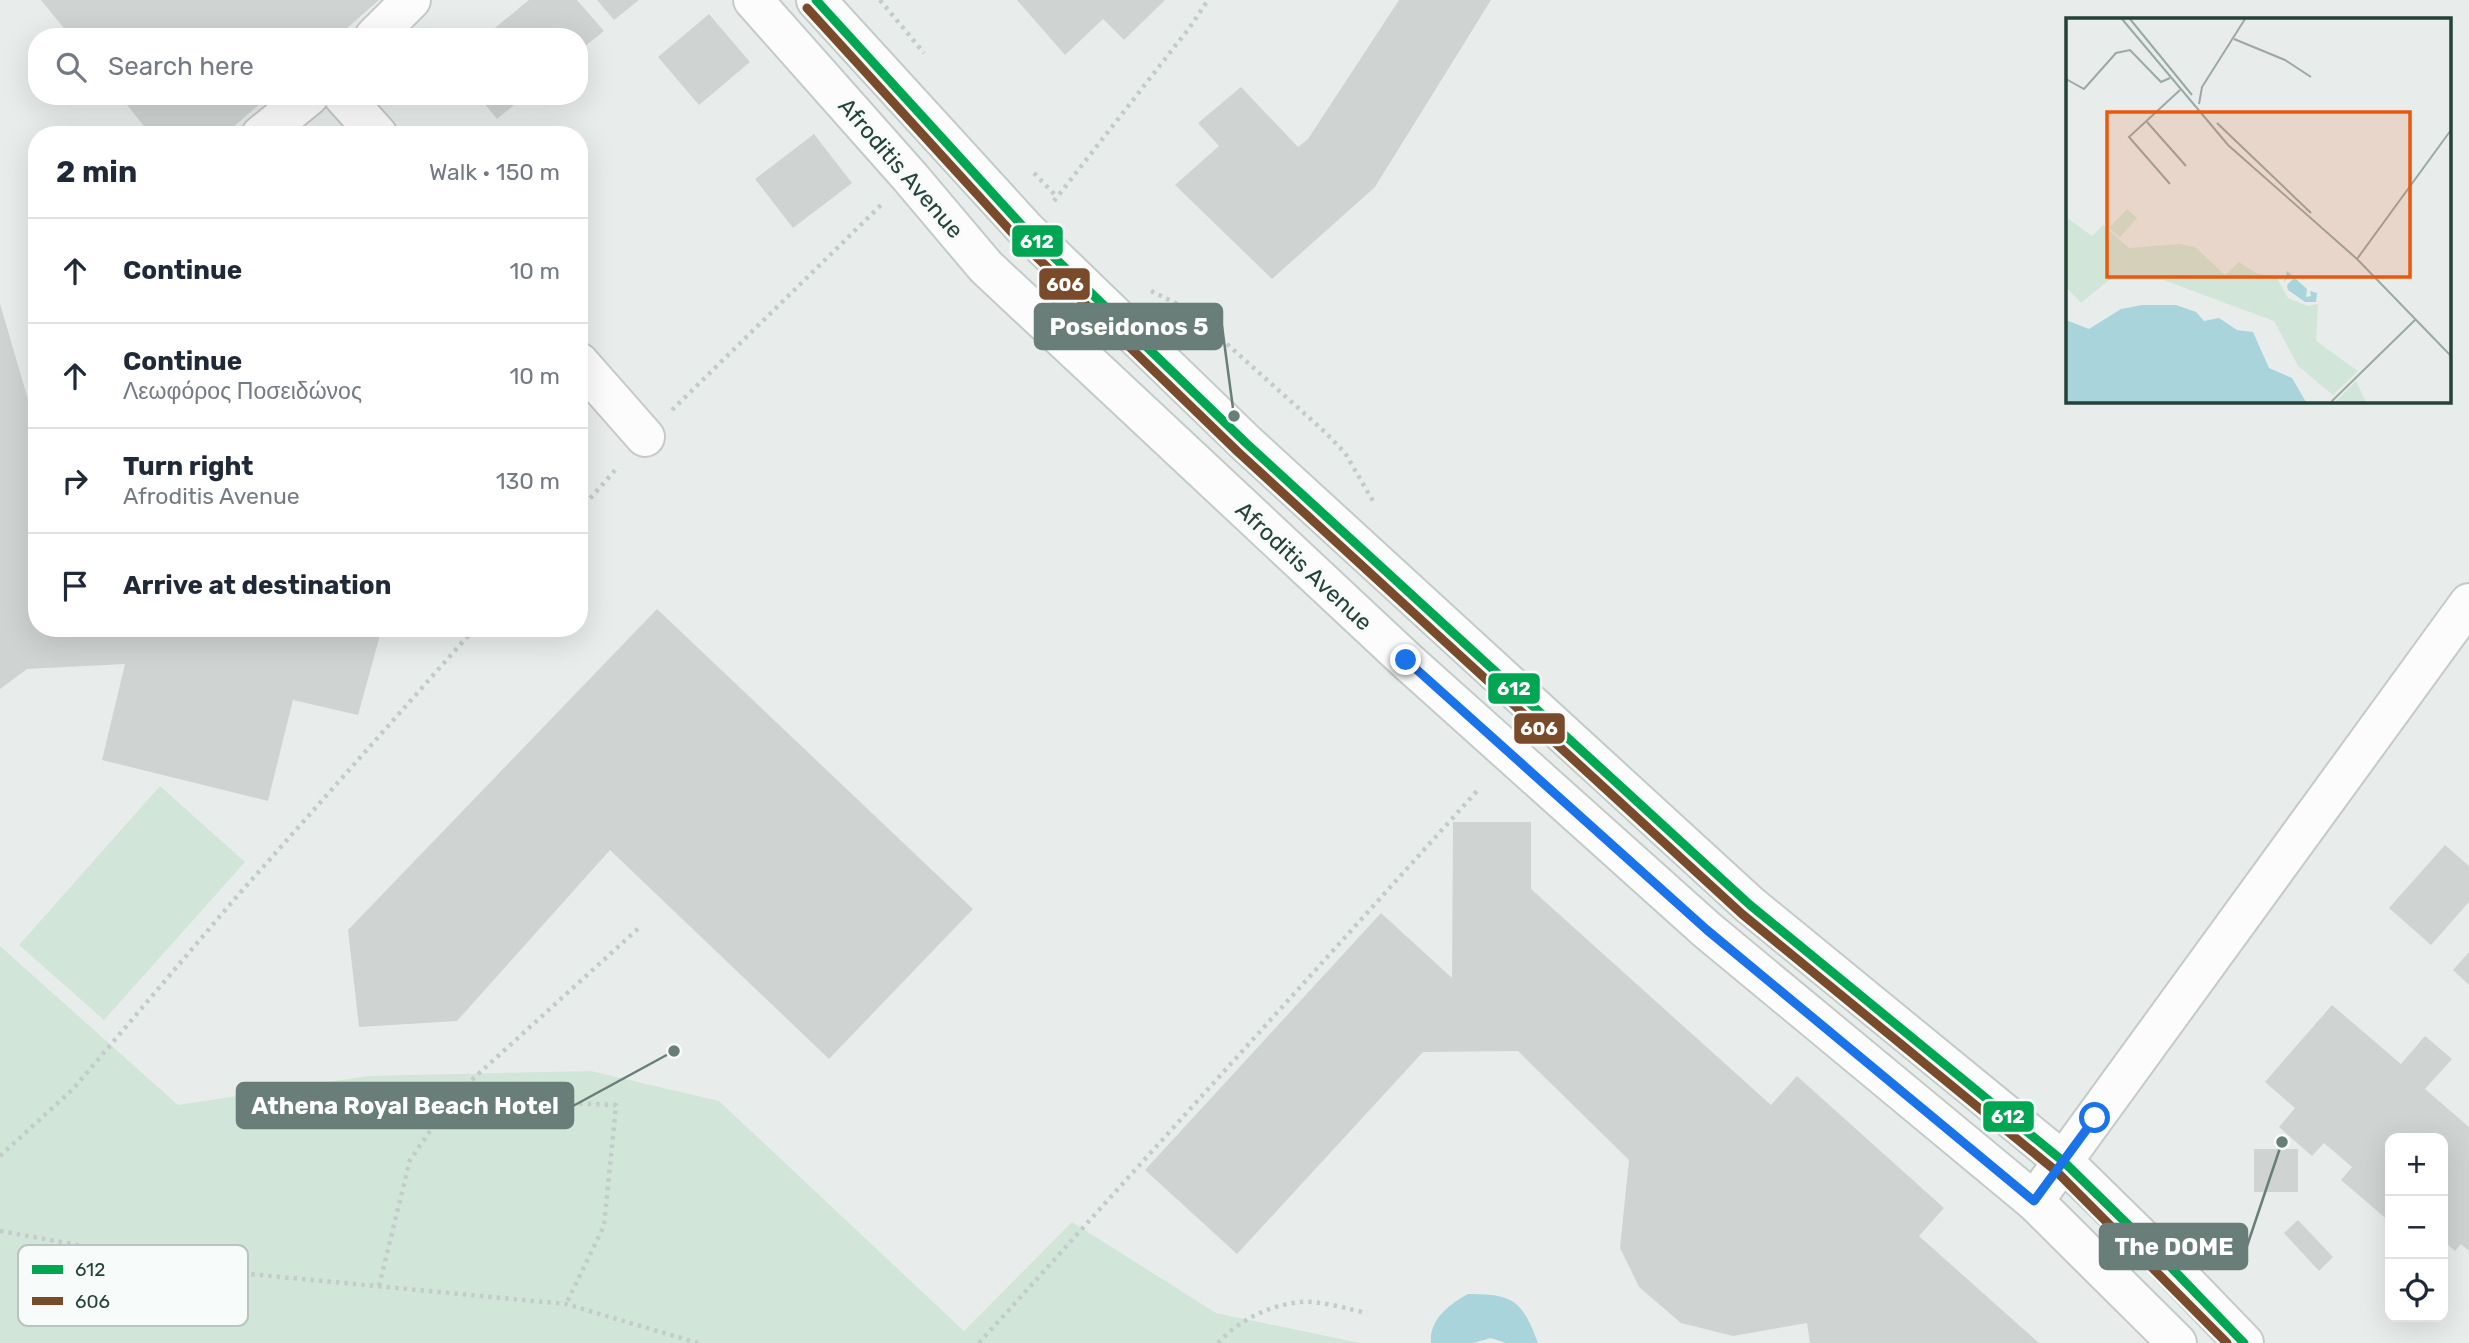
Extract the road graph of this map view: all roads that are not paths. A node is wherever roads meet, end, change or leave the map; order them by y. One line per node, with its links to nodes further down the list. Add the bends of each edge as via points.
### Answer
1 (411, 0): 4 (main road)
2 (753, 0): 13 (main road, Afroditis Avenue, via 986,267 1406,660 1707,930)
3 (816, 0): 12 (main road, via 1026,230 1246,443 1750,905)
4 (383, 28)
5 (298, 105): 7 (main road)
6 (352, 105): 8 (main road)
7 (272, 126)
8 (370, 126)
9 (588, 372): 10 (main road)
10 (645, 437)
11 (2469, 603): 12 (main road)
12 (2064, 1162): 13 (main road); 15 (main road)
13 (2034, 1201): 14 (main road, Afroditis Avenue)
14 (2176, 1343)
15 (2244, 1343)

